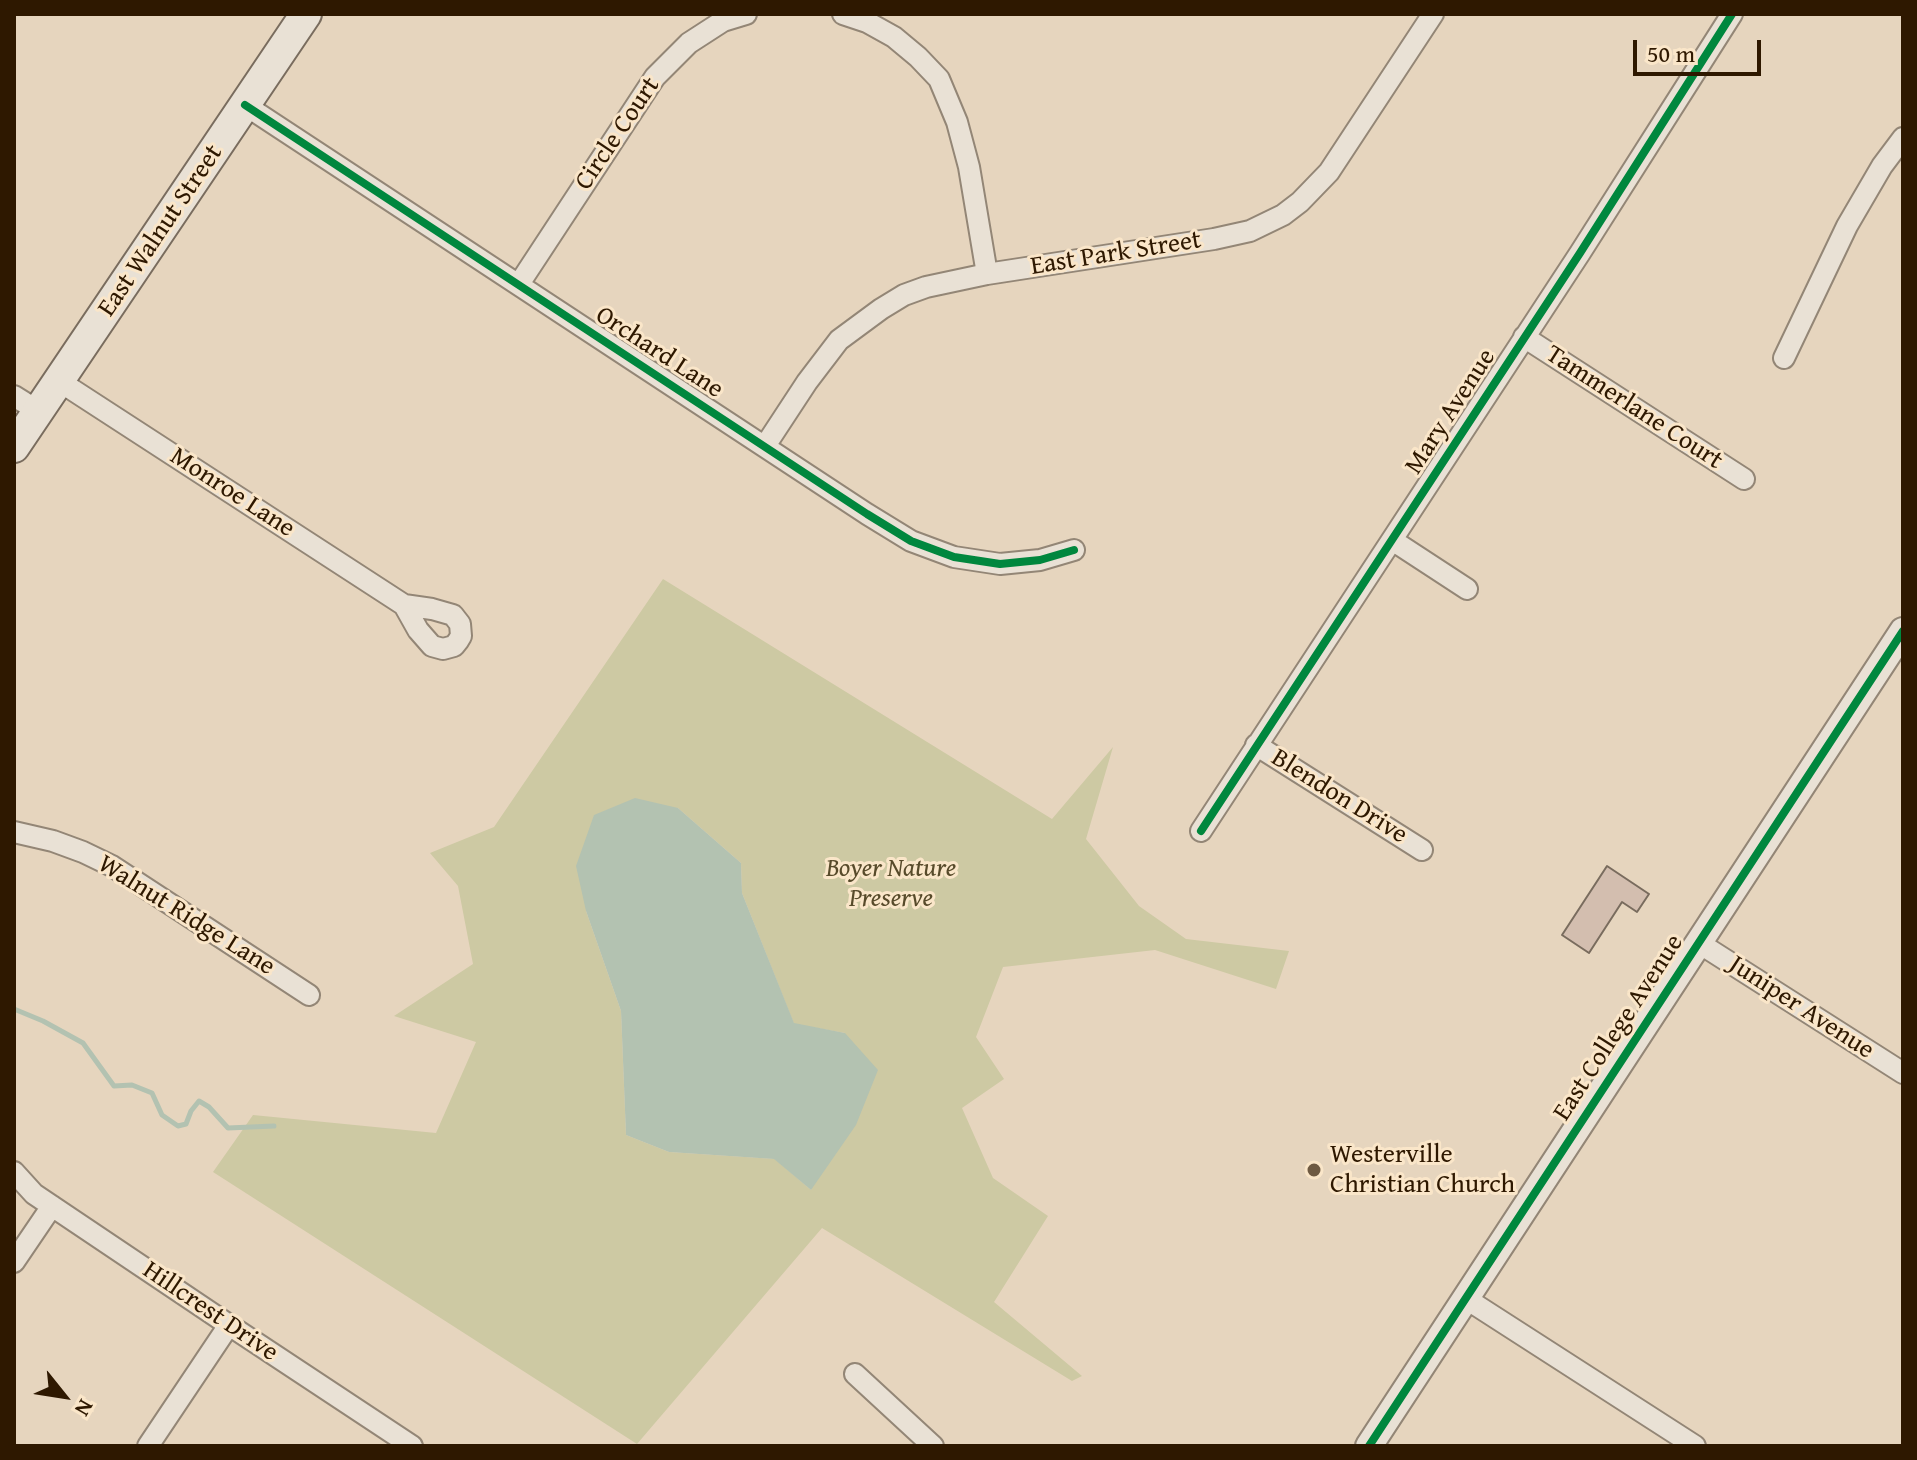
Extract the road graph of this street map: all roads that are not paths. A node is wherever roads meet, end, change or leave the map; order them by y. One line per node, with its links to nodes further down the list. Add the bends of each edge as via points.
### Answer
1 (306, 14): 6 (main road, East Walnut Street)
2 (746, 14): 9 (street, Circle Court, via 723,21 689,43 655,77)
3 (843, 14): 8 (street, via 894,37 939,79 969,167)
4 (1732, 14): 10 (street, Mary Avenue)
5 (1431, 15): 8 (street, East Park Street, via 1329,172 1283,215 1250,231 1214,239)
6 (245, 105): 9 (street, Orchard Lane); 12 (main road, East Walnut Street)
7 (1903, 138): 11 (street, via 1847,226)
8 (987, 274): 14 (street, East Park Street, via 904,295 861,322 823,359)
9 (519, 284): 14 (street, Orchard Lane)
10 (1524, 337): 16 (street, Tammerlane Court); 17 (street, Mary Avenue)
11 (1784, 358)
12 (59, 381): 13 (main road, East Walnut Street); 20 (street, Monroe Lane)
13 (26, 404): 15 (main road, East Walnut Street)
14 (765, 446): 18 (street, Orchard Lane, via 911,541 954,557 1000,564)
15 (14, 447)
16 (1744, 479)
17 (1392, 540): 19 (street); 22 (street, Mary Avenue)
18 (1074, 550)
19 (1467, 589)
20 (404, 605)
21 (1903, 631): 26 (street, East College Avenue)
22 (1256, 745): 23 (street, Mary Avenue); 25 (street, Blendon Drive)
23 (1201, 831)
24 (14, 832): 27 (street, Walnut Ridge Lane, via 53,841 112,866)
25 (1422, 850)
26 (1699, 943): 28 (street, Juniper Avenue); 32 (street, East College Avenue)
27 (309, 995)
28 (1903, 1073)
29 (14, 1172): 30 (street, Hillcrest Drive)
30 (52, 1206): 31 (street); 33 (street, Hillcrest Drive)
31 (14, 1262)
32 (1465, 1298): 38 (street, East College Avenue); 39 (street)
33 (229, 1325): 35 (street); 36 (street, Hillcrest Drive)
34 (855, 1374): 37 (street)
35 (148, 1446)
36 (412, 1446)
37 (933, 1446)
38 (1369, 1446)
39 (1695, 1446)

